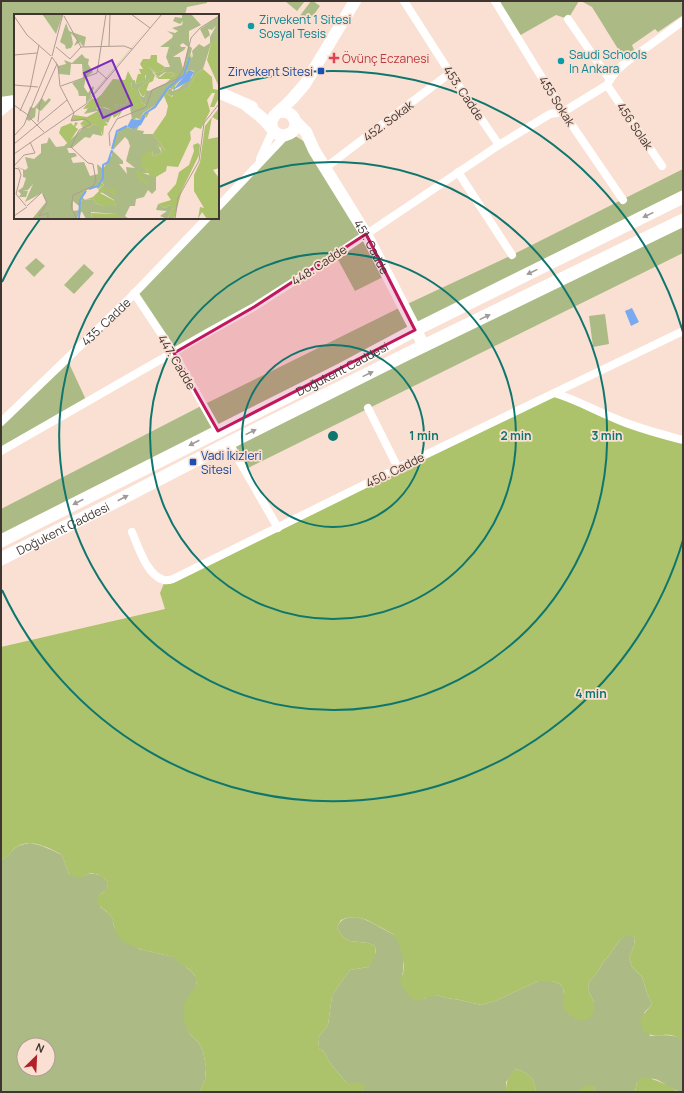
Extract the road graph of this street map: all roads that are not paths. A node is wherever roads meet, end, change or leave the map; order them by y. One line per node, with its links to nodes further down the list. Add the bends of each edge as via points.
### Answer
1 (355, 1): 8 (street)
2 (404, 1): 6 (street, 453. Cadde)
3 (495, 1): 14 (street, 455 Sokak)
4 (568, 19): 7 (street, 456 Solak)
5 (683, 21): 7 (street, 448. Cadde, via 627,61)
6 (450, 73): 19 (street, 453. Cadde); 22 (street, 452. Sokak)
7 (609, 82): 14 (street, 448. Cadde); 21 (street, 456 Solak)
8 (305, 84): 15 (street); 16 (street)
9 (219, 92): 12 (street)
10 (14, 101): 11 (street); 13 (street)
11 (1, 103)
12 (245, 104): 15 (street); 17 (street, via 262,117)
13 (1, 112)
14 (563, 112): 19 (street, 448. Cadde, via 550,114); 26 (street, 455 Sokak)
15 (276, 113): 16 (street, via 289,113); 17 (street, via 272,118)
16 (295, 120): 18 (street, via 293,131); 20 (street, via 306,132)
17 (272, 129): 18 (street, via 279,135); 23 (street)
18 (287, 135): 20 (street, via 303,140); 23 (street)
19 (499, 145): 24 (street, 448. Cadde)
20 (314, 150): 22 (street, 451. Cadde)
21 (662, 166)
22 (325, 168): 30 (street, 451. Cadde)
23 (254, 170): 27 (street)
24 (458, 172): 30 (street, 448. Cadde); 31 (street)
25 (683, 197): 33 (main road, Doğukent Caddesi, one-way to 33)
26 (622, 200)
27 (219, 206)
28 (206, 219): 32 (street, 435. Cadde)
29 (683, 220): 35 (main road, Doğukent Caddesi, one-way to 29)
30 (366, 234): 33 (street, 451. Cadde); 36 (street, 448. Cadde, via 254,307)
31 (512, 255)
32 (134, 293): 36 (street, 447. Cadde); 39 (street, 435. Cadde)
33 (415, 330): 35 (street, 451. Cadde); 40 (main road, Doğukent Caddesi)
34 (683, 331): 37 (street, 450. Cadde)
35 (424, 346): 42 (main road, Doğukent Caddesi, one-way to 35)
36 (174, 353): 40 (street, 447. Cadde); 43 (street, 448. Cadde)
37 (554, 393): 41 (street, via 615,419); 44 (street, 450. Cadde)
38 (368, 408): 44 (street)
39 (1, 422)
40 (218, 431): 47 (main road, Doğukent Caddesi, one-way to 47)
41 (683, 440)
42 (229, 443): 45 (street); 48 (main road, Doğukent Caddesi, one-way to 42)
43 (1, 451)
44 (398, 468): 45 (street, 450. Cadde)
45 (278, 528): 46 (street, 450. Cadde, via 165,581 156,577 147,566)
46 (132, 532)
47 (1, 541)
48 (1, 559)

